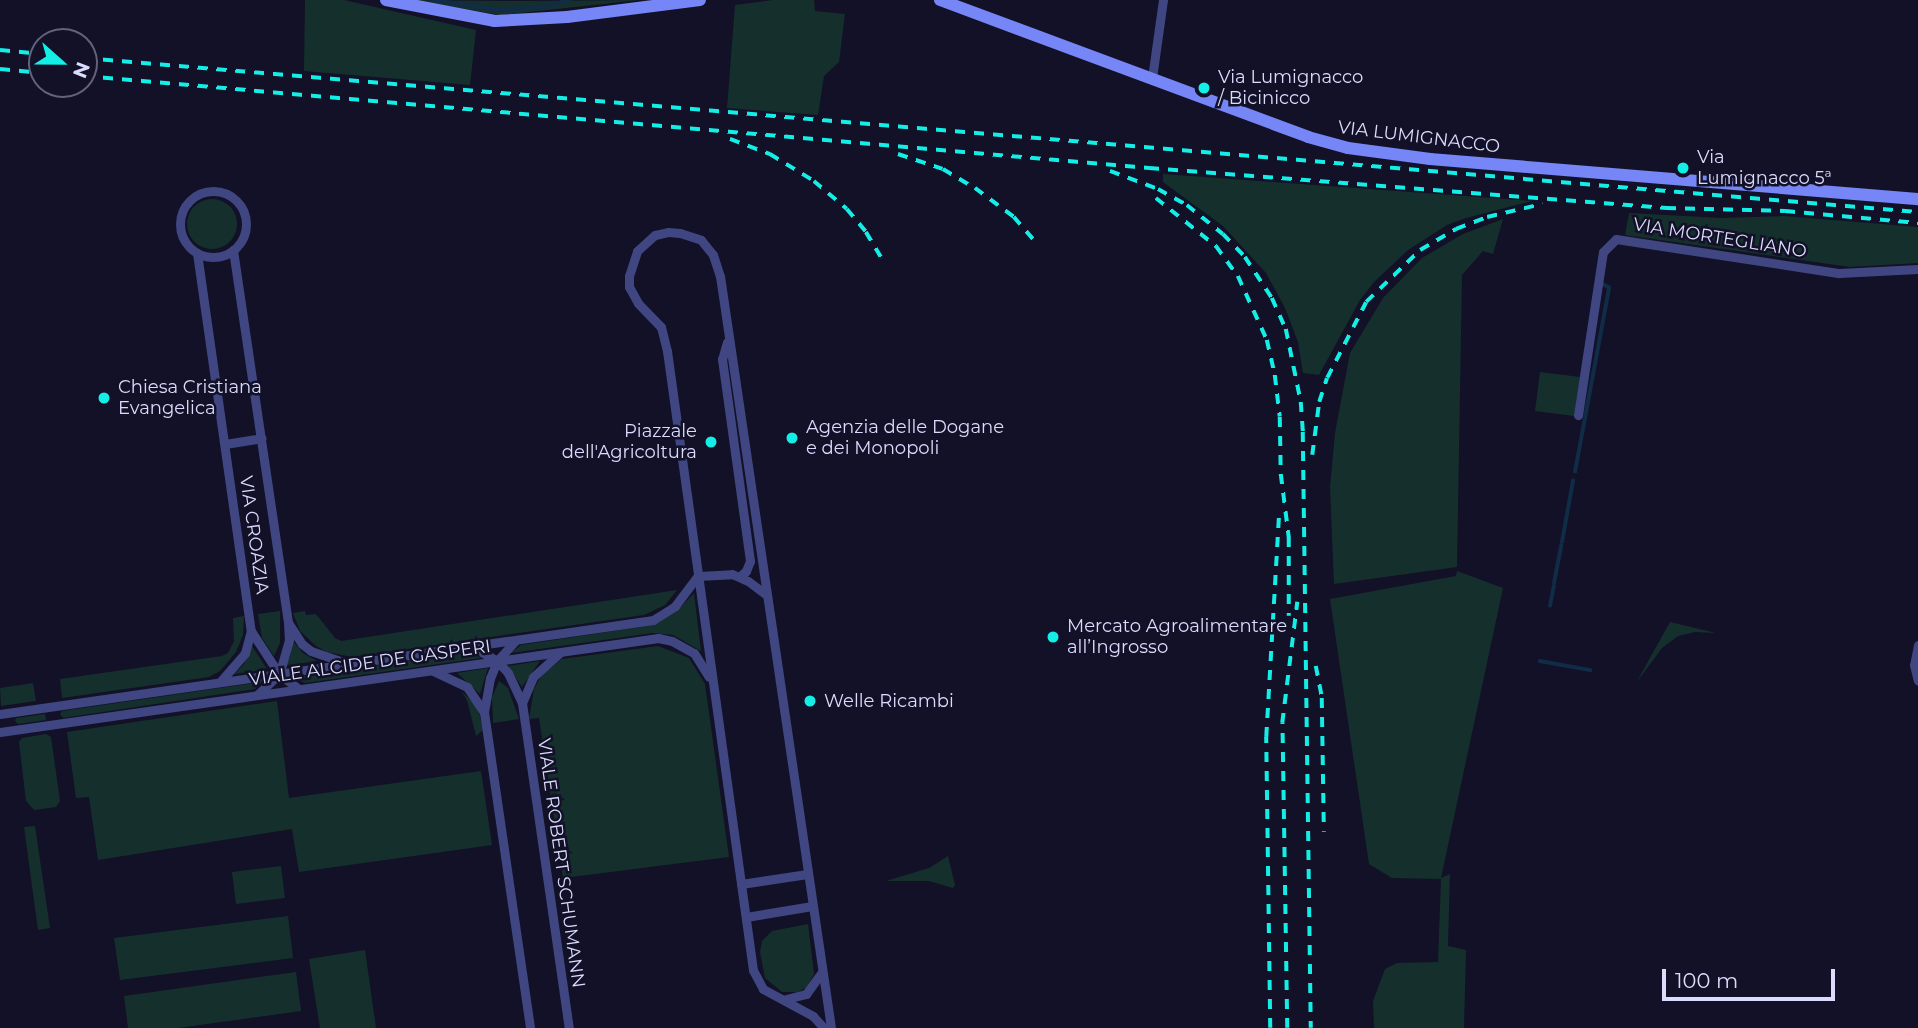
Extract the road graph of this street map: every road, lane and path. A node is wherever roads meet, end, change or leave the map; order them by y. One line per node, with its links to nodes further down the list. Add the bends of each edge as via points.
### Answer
1 (386, 0): 2 (main road, via 495,21)
2 (700, 0)
3 (940, 0): 5 (main road, VIA LUMIGNACCO)
4 (1163, 0): 5 (street)
5 (1152, 78): 6 (main road, VIA LUMIGNACCO, via 1308,137 1365,151)
6 (1918, 199)
7 (233, 250): 8 (street, via 215,257); 8 (street, VIA CROAZIA, via 245,232 244,211 230,195 210,190 191,199 180,217 182,238); 12 (street, VIA CROAZIA)
8 (197, 253): 13 (street, VIA CROAZIA)
9 (1918, 269): 11 (street, VIA MORTEGLIANO, via 1839,273 1616,239 1603,252)
10 (729, 337): 14 (street, via 720,276 708,247 680,233 655,235 645,243 632,262 629,287 664,334); 15 (street, via 722,359 750,561); 16 (street)
11 (1578, 415)
12 (262, 438): 13 (street); 17 (street, VIA CROAZIA)
13 (225, 444): 18 (street, VIA CROAZIA)
14 (698, 576): 15 (street, via 723,573); 19 (street, VIALE ALCIDE DE GASPERI, via 676,606 653,620); 31 (street)
15 (739, 577): 16 (street)
16 (765, 594): 36 (street)
17 (288, 622): 24 (street, VIA CROAZIA, via 311,652); 26 (street, VIA CROAZIA, via 289,640)
18 (251, 631): 26 (street, VIA CROAZIA); 28 (street, via 244,653)
19 (517, 640): 21 (street, VIALE ALCIDE DE GASPERI); 23 (street)
20 (1918, 645): 27 (street, via 1914,672)
21 (473, 647): 23 (street, VIALE ROBERT SCHUMANN); 24 (street, VIALE ALCIDE DE GASPERI)
22 (564, 650): 23 (street, VIALE ALCIDE DE GASPERI); 31 (street, VIALE ALCIDE DE GASPERI, via 658,638 672,641 703,663); 32 (street, via 533,677)
23 (497, 661): 25 (street, VIALE ALCIDE DE GASPERI); 32 (street, VIALE ROBERT SCHUMANN); 33 (street)
24 (350, 664): 26 (street, VIALE ALCIDE DE GASPERI)
25 (431, 670): 29 (street, VIALE ALCIDE DE GASPERI); 33 (street, via 467,687)
26 (279, 674): 28 (street, VIALE ALCIDE DE GASPERI); 29 (street, VIA CROAZIA); 30 (street, VIA CROAZIA)
27 (1918, 681)
28 (218, 683): 34 (street, VIALE ALCIDE DE GASPERI)
29 (299, 689): 30 (street, VIALE ALCIDE DE GASPERI)
30 (257, 696): 35 (street, VIALE ALCIDE DE GASPERI)
31 (715, 696): 37 (street)
32 (522, 703): 43 (street, VIALE ROBERT SCHUMANN)
33 (484, 712): 42 (street)
34 (0, 715)
35 (0, 732)
36 (807, 874): 37 (street); 38 (street)
37 (741, 884): 39 (street)
38 (812, 906): 39 (street); 40 (street)
39 (746, 917): 41 (street, via 757,982)
40 (822, 972): 41 (street, via 800,998); 45 (street)
41 (774, 997): 44 (street, via 803,1010)
42 (530, 1028)
43 (569, 1028)
44 (824, 1028)
45 (831, 1028)

